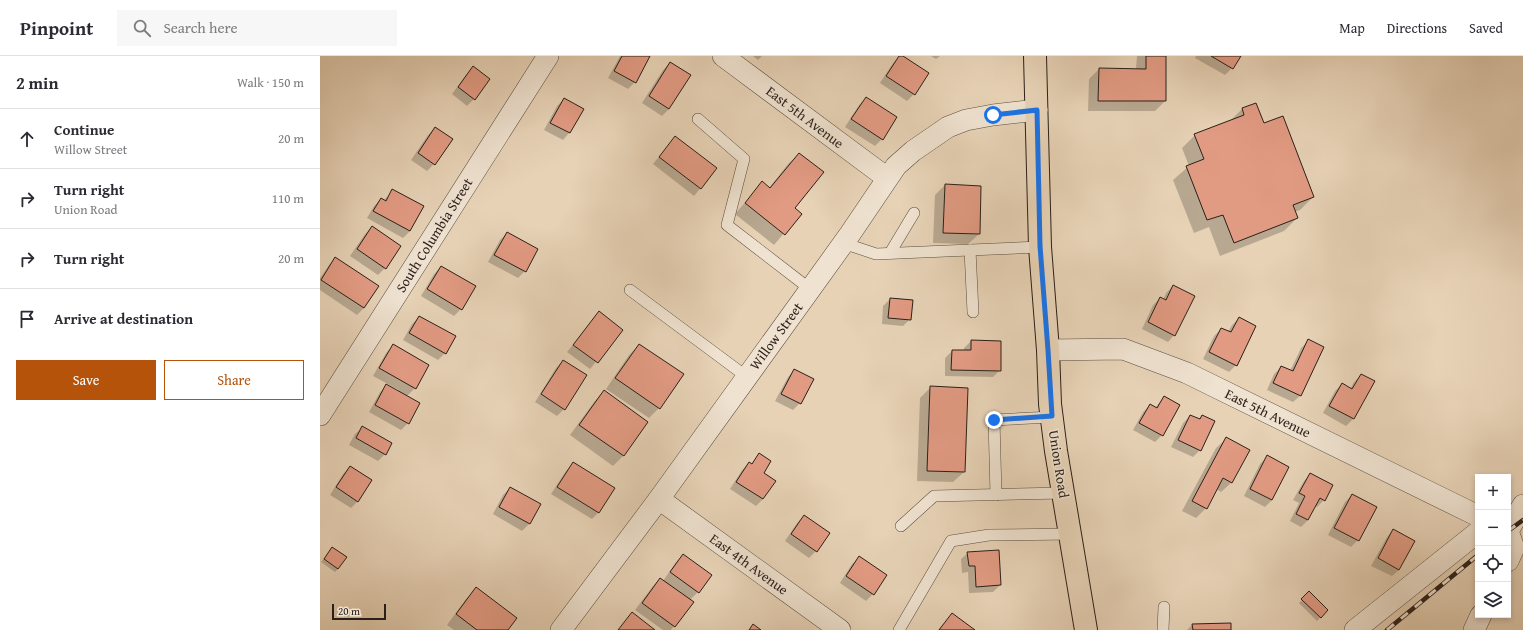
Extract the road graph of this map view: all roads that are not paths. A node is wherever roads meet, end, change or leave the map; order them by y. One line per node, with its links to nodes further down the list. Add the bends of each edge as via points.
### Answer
1 (548, 56): 17 (street, South Columbia Street)
2 (723, 56): 6 (street, East 5th Avenue)
3 (1035, 56): 4 (main road, Union Road)
4 (1037, 110): 6 (street, Willow Street, via 973,119 948,127 913,151); 9 (main road, Union Road)
5 (698, 119): 12 (lane, via 744,159 727,225)
6 (887, 178): 8 (street, Willow Street)
7 (914, 213): 11 (lane)
8 (844, 243): 11 (lane, via 876,254); 12 (street, Willow Street)
9 (1040, 246): 10 (lane); 15 (main road, Union Road)
10 (970, 250): 11 (lane); 14 (lane)
11 (890, 253)
12 (810, 289): 16 (street, Willow Street)
13 (630, 290): 16 (lane)
14 (972, 312)
15 (1048, 350): 18 (main road, Union Road); 23 (street, East 5th Avenue, via 1124,349 1186,373)
16 (747, 377): 21 (street, Willow Street)
17 (320, 415)
18 (1052, 416): 19 (main road, Union Road); 20 (lane, via 994,420)
19 (1063, 493): 20 (lane); 27 (main road, Union Road)
20 (996, 495): 24 (lane, via 934,496)
21 (659, 499): 34 (street, Willow Street); 35 (street, East 4th Avenue)
22 (1523, 505): 25 (street)
23 (1475, 515)
24 (901, 526)
25 (1511, 526)
26 (1511, 533): 29 (street)
27 (1070, 534): 36 (lane, via 989,535 951,541); 37 (main road, Union Road)
28 (1475, 534): 39 (street)
29 (1523, 539)
30 (1511, 540): 31 (street, via 1514,548)
31 (1511, 554)
32 (1164, 607): 38 (lane)
33 (1480, 618): 40 (street)
34 (562, 630)
35 (840, 630)
36 (899, 630)
37 (1086, 630)
38 (1163, 630)
39 (1355, 630)
40 (1474, 630)

